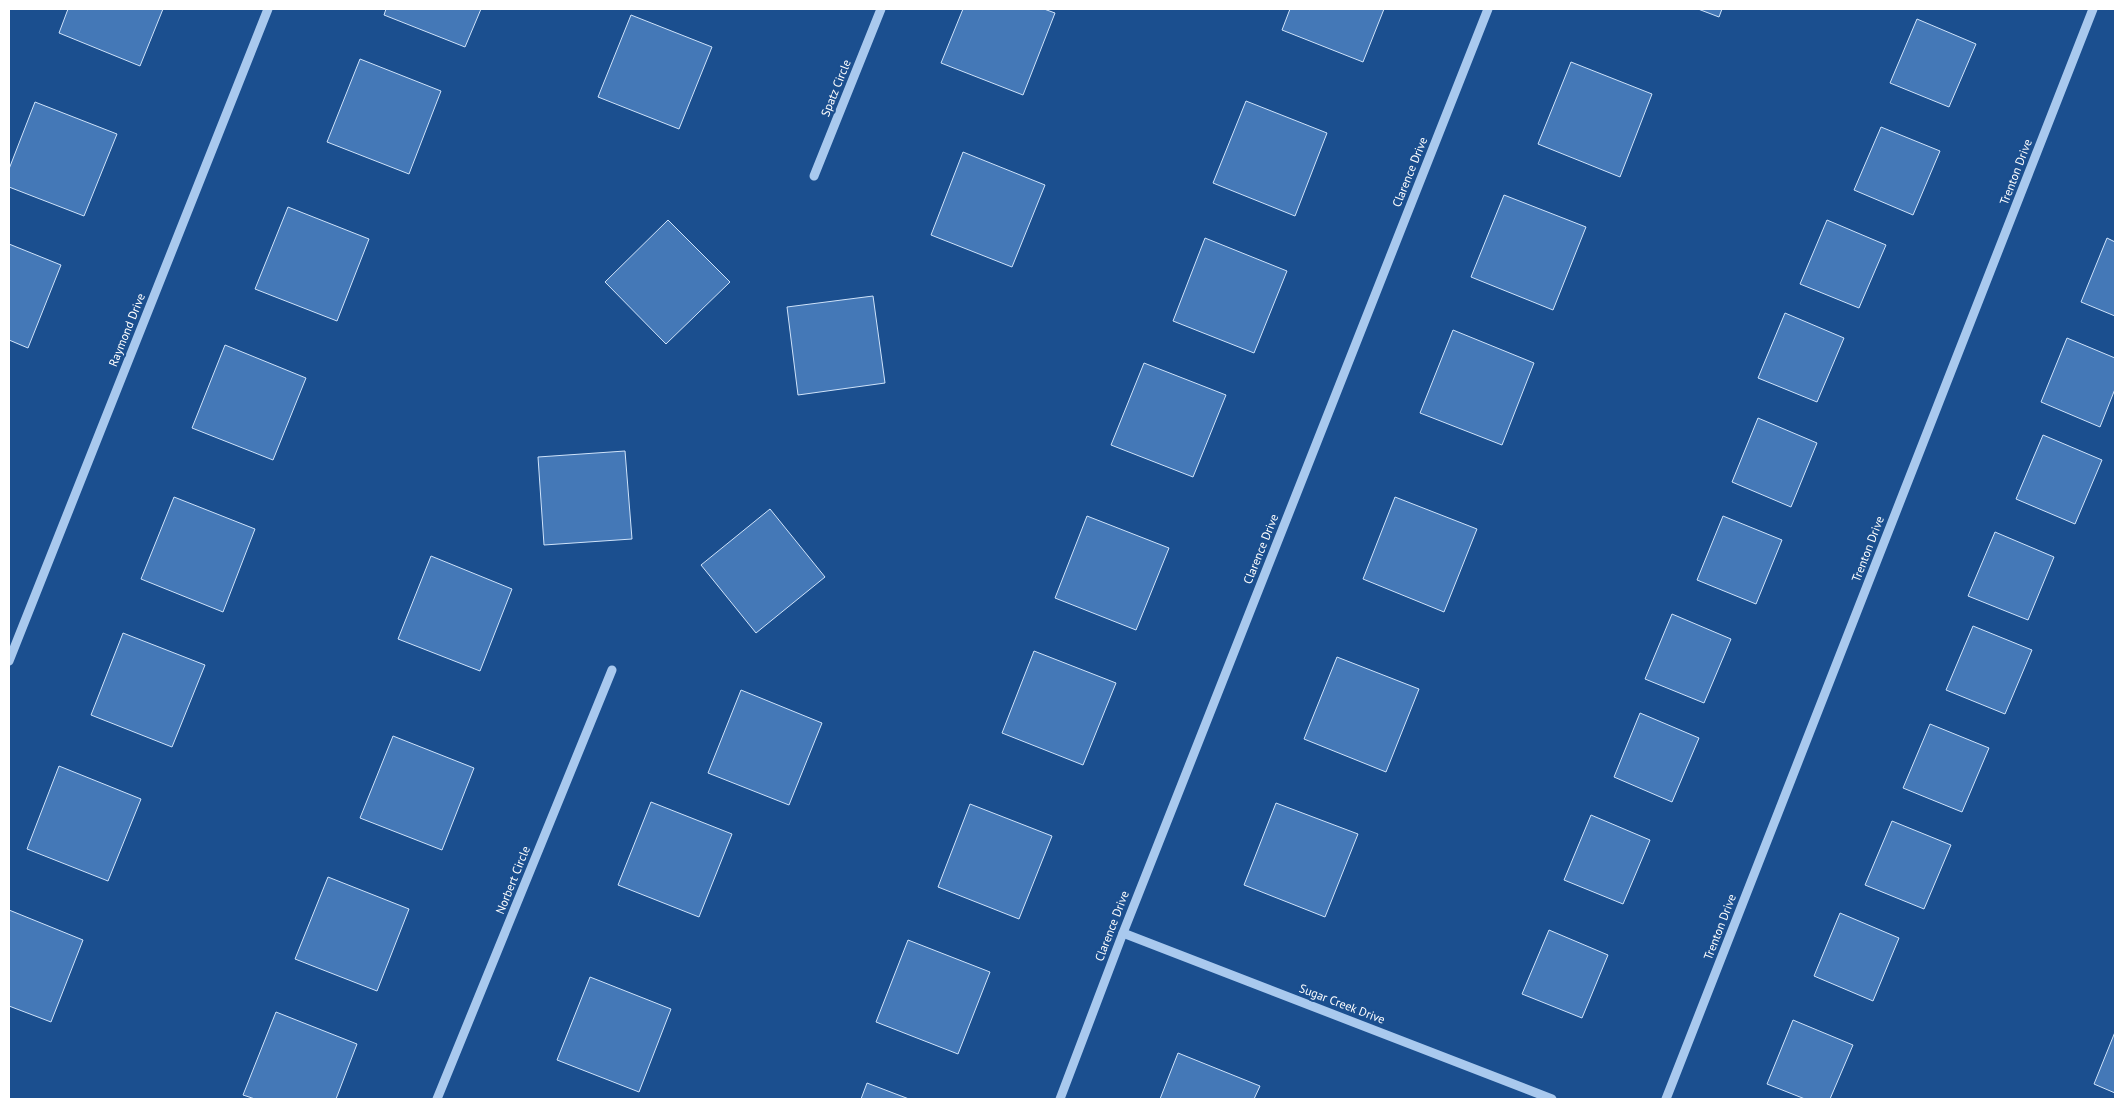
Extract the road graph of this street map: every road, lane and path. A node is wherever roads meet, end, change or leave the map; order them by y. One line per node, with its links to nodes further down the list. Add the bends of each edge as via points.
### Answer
1 (268, 9): 6 (street, Raymond Drive)
2 (881, 9): 5 (street, Spatz Circle)
3 (1488, 9): 8 (street, Clarence Drive)
4 (2093, 9): 12 (street, Trenton Drive)
5 (814, 176)
6 (9, 661)
7 (612, 670): 9 (street, Norbert Circle)
8 (1123, 933): 10 (street, Clarence Drive); 11 (street, Sugar Creek Drive)
9 (437, 1099)
10 (1060, 1099)
11 (1552, 1099)
12 (1666, 1099)

